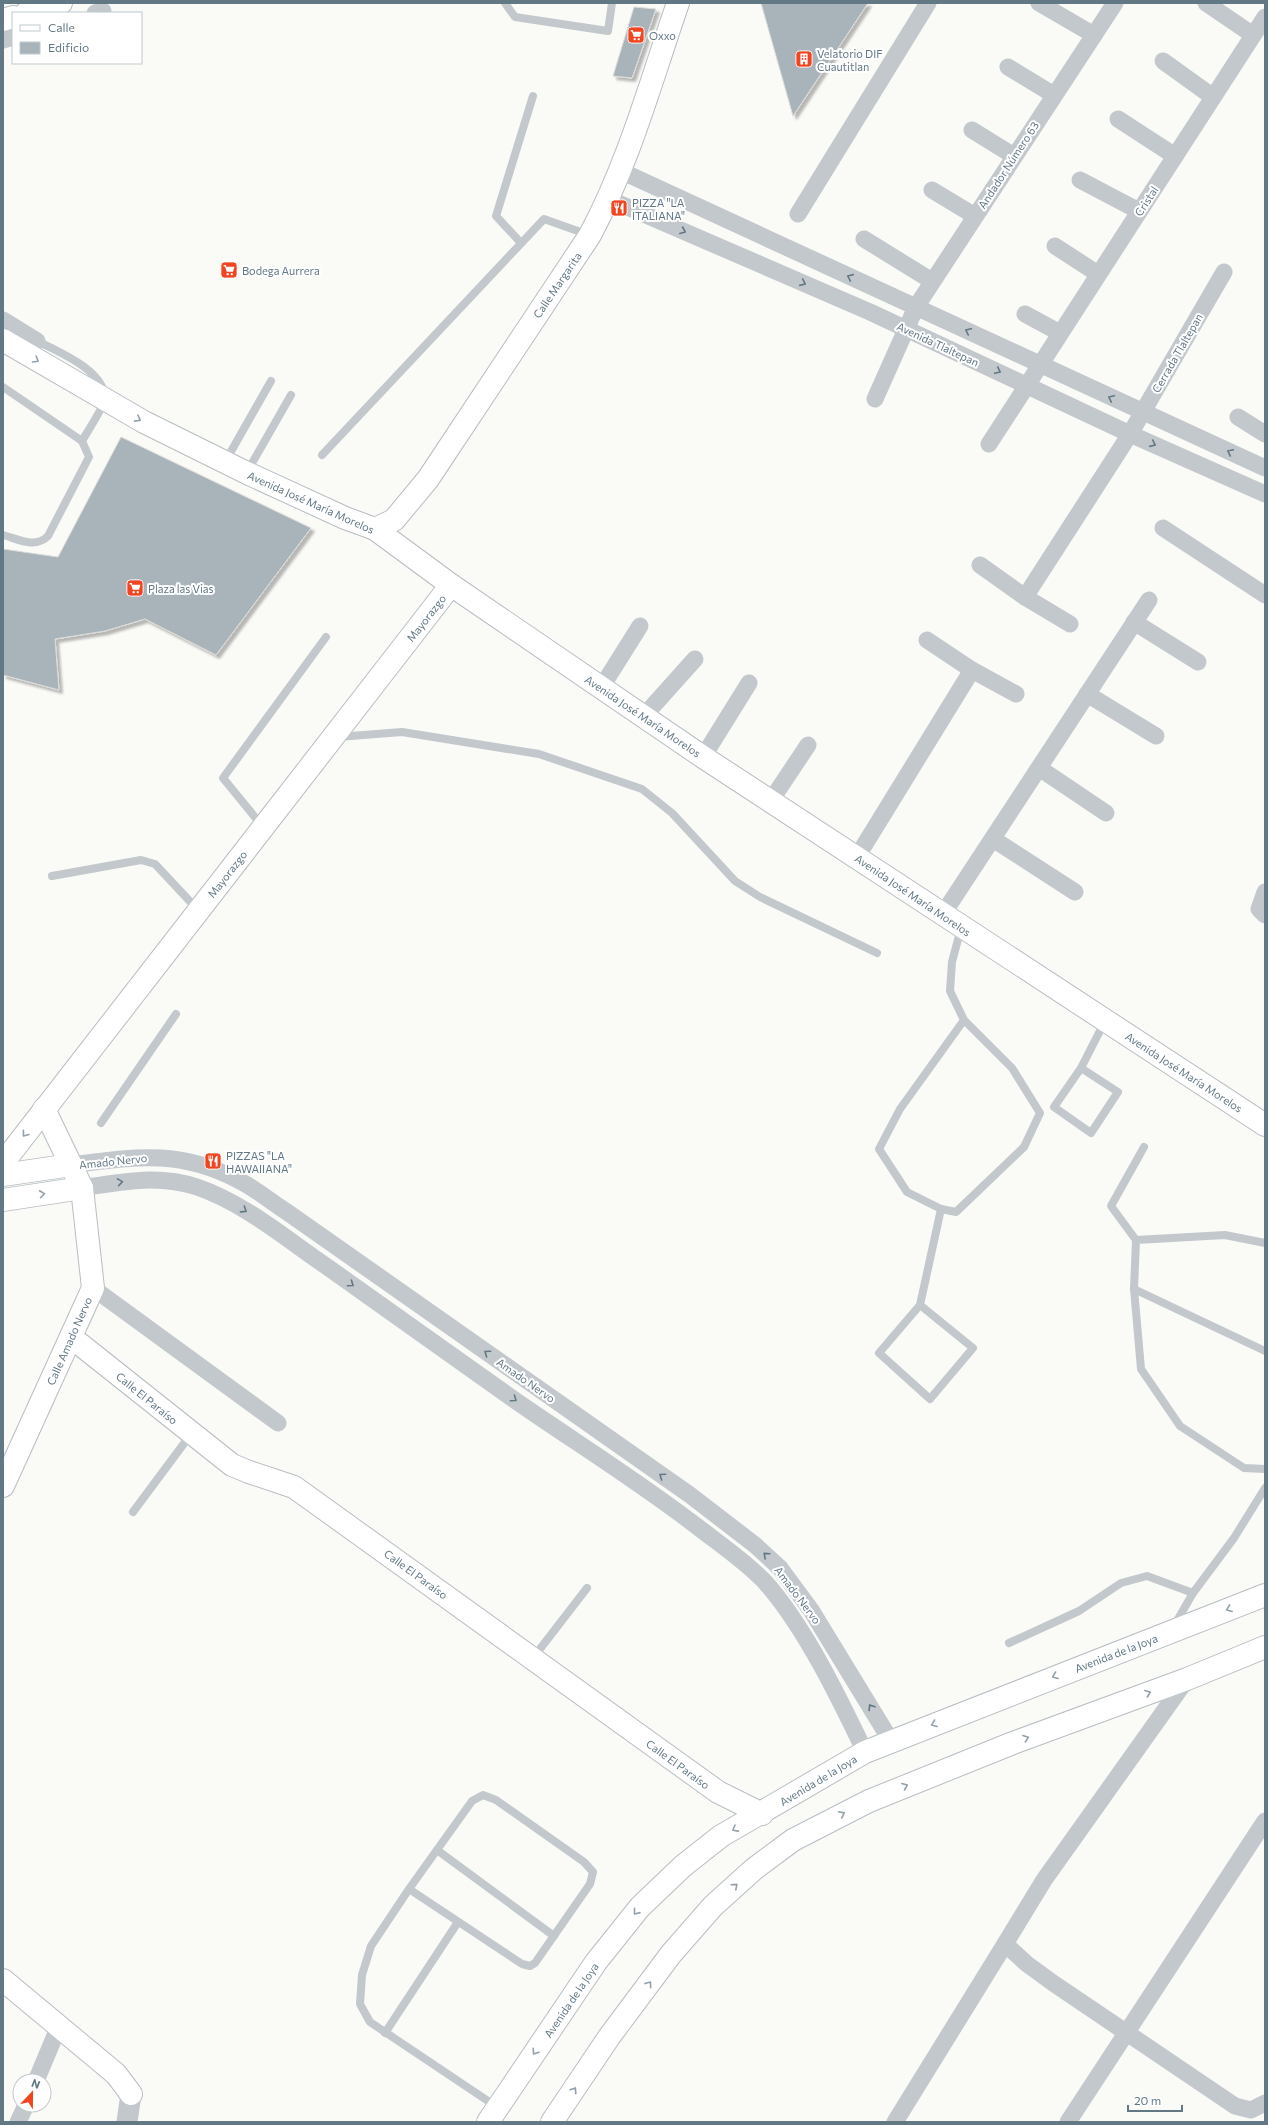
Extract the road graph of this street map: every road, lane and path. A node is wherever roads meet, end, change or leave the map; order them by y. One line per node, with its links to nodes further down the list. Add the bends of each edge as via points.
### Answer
1 (61, 3): 9 (main road)
2 (505, 3): 3 (lane, via 515,17 608,31)
3 (612, 3)
4 (928, 3): 27 (street)
5 (1039, 3): 11 (street)
6 (1115, 3): 11 (street, Andador Número 63)
7 (1206, 3): 12 (street)
8 (674, 4): 22 (main road, Calle Margarita)
9 (32, 11)
10 (1265, 17): 12 (street, Cristal)
11 (1094, 35): 15 (street, Andador Número 63)
12 (1253, 35): 17 (street, Cristal)
13 (1163, 61): 17 (street)
14 (1008, 67): 15 (street)
15 (1054, 95): 20 (street, Andador Número 63)
16 (533, 96): 32 (lane, via 496,216)
17 (1213, 97): 21 (street, Cristal)
18 (1118, 119): 21 (street)
19 (972, 130): 20 (street)
20 (1014, 156): 28 (street, Andador Número 63)
21 (1175, 156): 26 (street, Cristal)
22 (620, 171): 25 (main road, Calle Margarita); 31 (street)
23 (1080, 180): 26 (street)
24 (932, 190): 28 (street)
25 (609, 199): 29 (main road, Calle Margarita); 34 (street, Avenida Tlaltepan, one-way to 34)
26 (1139, 211): 36 (street, Cristal)
27 (798, 214)
28 (975, 216): 37 (street, Andador Número 63)
29 (590, 235): 32 (lane, via 544,219); 63 (main road, Calle Margarita, via 428,479 394,520)
30 (864, 239): 37 (street)
31 (771, 241): 34 (street); 38 (street, one-way to 31)
32 (521, 243): 58 (lane)
33 (1055, 246): 36 (street)
34 (761, 264): 41 (street, Avenida Tlaltepan, one-way to 41)
35 (1224, 272): 52 (street, Cerrada Tlaltepan)
36 (1098, 274): 42 (street, Cristal)
37 (932, 281): 38 (street, Andador Número 63)
38 (916, 307): 41 (street, Andador Número 63); 45 (street, one-way to 38)
39 (1025, 314): 42 (street)
40 (3, 320): 44 (street)
41 (905, 329): 47 (street, Avenida Tlaltepan, one-way to 47); 50 (street, Andador Número 63)
42 (1060, 333): 45 (street, Cristal)
43 (3, 340): 51 (main road, Avenida José María Morelos, one-way to 51)
44 (37, 341): 51 (lane, via 91,372 101,383)
45 (1039, 365): 47 (street, Cristal); 52 (street, one-way to 45)
46 (271, 381): 59 (lane)
47 (1027, 385): 54 (street, Avenida Tlaltepan); 57 (street, Cristal)
48 (3, 388): 56 (lane)
49 (291, 395): 61 (lane)
50 (875, 399)
51 (104, 400): 56 (lane); 59 (main road, Avenida José María Morelos, one-way to 59)
52 (1143, 412): 54 (street, Cerrada Tlaltepan); 60 (street, one-way to 52)
53 (1238, 416): 55 (street)
54 (1130, 434): 62 (street, Avenida Tlaltepan, one-way to 62); 69 (street, Cerrada Tlaltepan)
55 (1265, 434)
56 (82, 442): 65 (lane, via 89,457 48,536 42,542 31,543)
57 (988, 444)
58 (322, 455)
59 (225, 463): 61 (main road, Avenida José María Morelos)
60 (1265, 468)
61 (247, 473): 63 (main road, Avenida José María Morelos, via 345,518)
62 (1265, 494)
63 (375, 528): 67 (main road, Avenida José María Morelos)
64 (1163, 528): 68 (street)
65 (3, 535)
66 (980, 565): 69 (street)
67 (451, 585): 80 (main road, Avenida José María Morelos); 85 (main road, Mayorazgo)
68 (1265, 595)
69 (1025, 597): 72 (street)
70 (1149, 600): 71 (street)
71 (1134, 622): 77 (street); 82 (street)
72 (1070, 624)
73 (640, 626): 80 (street)
74 (326, 637): 91 (lane, via 224,778)
75 (927, 640): 78 (street)
76 (695, 659): 83 (street)
77 (1198, 662)
78 (972, 670): 81 (street); 93 (street)
79 (749, 683): 87 (street)
80 (601, 688): 83 (main road, Avenida José María Morelos)
81 (1016, 694)
82 (1087, 694): 84 (street); 88 (street)
83 (643, 717): 87 (main road, Avenida José María Morelos)
84 (1156, 736)
85 (334, 737): 91 (main road, Mayorazgo); 101 (lane, via 402,732 532,753 642,790 672,813 735,881 760,897)
86 (808, 745): 89 (street)
87 (703, 757): 89 (main road, Avenida José María Morelos)
88 (1039, 768): 90 (street); 92 (street)
89 (770, 802): 93 (main road, Avenida José María Morelos)
90 (1106, 813)
91 (263, 828): 97 (main road, Mayorazgo)
92 (993, 839): 95 (street); 98 (street)
93 (857, 857): 98 (main road, Avenida José María Morelos)
94 (52, 876): 97 (lane, via 140,860 155,864)
95 (1075, 892)
96 (1264, 894): 99 (street, via 1259,909)
97 (199, 910): 106 (main road, Mayorazgo)
98 (943, 914): 100 (main road, Avenida José María Morelos)
99 (1265, 916)
100 (962, 927): 103 (lane, via 952,962 950,991); 104 (main road, Avenida José María Morelos)
101 (877, 953)
102 (176, 1014): 107 (lane)
103 (964, 1020): 115 (lane, via 900,1109 879,1149 907,1192); 115 (lane, via 1012,1068 1040,1113 1024,1147 956,1212)
104 (1105, 1020): 105 (lane); 108 (main road, Avenida José María Morelos)
105 (1081, 1068): 105 (lane, via 1054,1107 1091,1133 1118,1092)
106 (44, 1109): 110 (main road, Mayorazgo, one-way to 110); 111 (main road, Calle Amado Nervo)
107 (101, 1124)
108 (1265, 1125)
109 (1144, 1147): 116 (lane, via 1111,1206)
110 (3, 1163)
111 (72, 1165): 112 (main road); 113 (main road, Calle Amado Nervo); 137 (street, Amado Nervo, one-way to 111, via 811,1610 780,1568 755,1545 690,1495 300,1221 239,1180 203,1165 165,1157 135,1157)
112 (3, 1175)
113 (82, 1188): 114 (main road, one-way to 113); 118 (main road, Calle Amado Nervo); 138 (street, Amado Nervo, one-way to 138, via 136,1179 162,1180 196,1186 229,1201 678,1511 766,1583 795,1622 840,1701)
114 (3, 1200)
115 (942, 1209): 120 (lane)
116 (1136, 1240): 117 (lane, via 1225,1235); 119 (lane)
117 (1265, 1243)
118 (93, 1288): 121 (main road, Calle Amado Nervo); 123 (street)
119 (1134, 1289): 122 (lane); 125 (lane, via 1141,1370 1180,1426 1244,1468)
120 (920, 1305): 120 (lane, via 973,1348 930,1399 879,1353)
121 (71, 1337): 124 (main road, Calle El Paraíso); 126 (main road, Calle Amado Nervo)
122 (1265, 1351)
123 (278, 1423)
124 (191, 1433): 128 (lane); 135 (main road, Calle El Paraíso, via 232,1465 294,1487)
125 (1265, 1469)
126 (3, 1486)
127 (1265, 1488): 130 (lane, via 1234,1538)
128 (133, 1512)
129 (587, 1588): 135 (lane)
130 (1193, 1593): 132 (lane); 133 (lane, via 1147,1576 1121,1583 1079,1611)
131 (1265, 1595): 132 (main road, Avenida de la Joya, one-way to 132)
132 (1172, 1631): 137 (main road, Avenida de la Joya, one-way to 137)
133 (1009, 1643)
134 (1265, 1647): 136 (main road)
135 (533, 1659): 139 (main road, Calle El Paraíso, via 718,1792)
136 (1186, 1679): 145 (street, via 1044,1880); 155 (main road, one-way to 136, via 609,2037 671,1954 713,1906 754,1869 793,1840 869,1801 1013,1743)
137 (892, 1741): 138 (main road, Avenida de la Joya)
138 (865, 1752): 139 (main road, Avenida de la Joya)
139 (762, 1814): 153 (main road, Avenida de la Joya, one-way to 153, via 721,1836 683,1866 640,1907 596,1962)
140 (1265, 1820): 148 (street)
141 (437, 1850): 142 (lane); 144 (lane); 144 (lane, via 472,1801 482,1795 496,1800 584,1862 593,1872 590,1884)
142 (409, 1889): 143 (lane); 149 (lane, via 371,1946 362,1975 360,2004 370,2022)
143 (458, 1922): 144 (lane, via 522,1964 530,1966 535,1963); 149 (lane)
144 (554, 1936)
145 (1005, 1944): 148 (street, via 1053,1983); 156 (street)
146 (4, 1983): 147 (main road)
147 (59, 2026): 150 (street); 151 (main road, via 116,2074)
148 (1127, 2032): 152 (street, via 1235,2106 1251,2110); 157 (street)
149 (385, 2033): 153 (lane)
150 (39, 2073)
151 (131, 2094): 154 (street)
152 (1265, 2103)
153 (493, 2115)
154 (128, 2122)
155 (552, 2122)
156 (895, 2122)
157 (1068, 2122)

